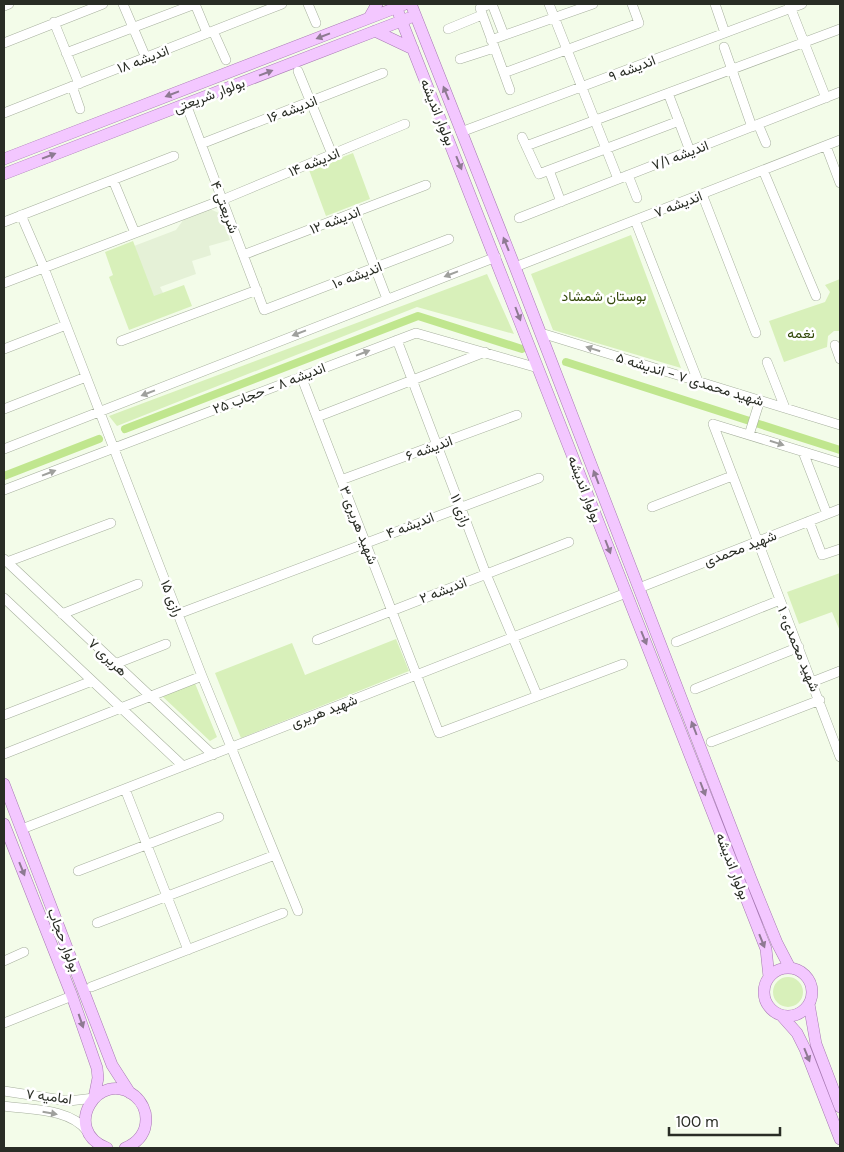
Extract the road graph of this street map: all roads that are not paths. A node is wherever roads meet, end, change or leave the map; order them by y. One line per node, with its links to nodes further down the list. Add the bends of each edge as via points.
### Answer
1 (9, 4): 16 (street)
2 (103, 4): 23 (street)
3 (123, 4): 25 (street)
4 (195, 4): 25 (street); 29 (street)
5 (282, 4): 29 (street, اندیشه ۱۸)
6 (308, 4): 24 (street)
7 (376, 4): 21 (main road)
8 (411, 4): 18 (main road, بولوار اندیشه)
9 (491, 4): 19 (street, via 480,8); 31 (street)
10 (549, 4): 20 (street)
11 (593, 4): 20 (street)
12 (632, 4): 37 (street, via 639,23)
13 (715, 4): 30 (street)
14 (802, 4): 17 (street, اندیشه ۹)
15 (399, 5): 21 (main road, بولوار شریعتی); 22 (main road, بولوار اندیشه)
16 (4, 6)
17 (790, 6): 30 (street, اندیشه ۹); 32 (street)
18 (415, 15): 22 (main road, بولوار شریعتی); 60 (main road, بولوار اندیشه, one-way to 18)
19 (482, 15): 27 (street); 34 (street)
20 (554, 17): 31 (street); 37 (street)
21 (369, 18): 71 (main road, بولوار شریعتی, one-way to 71)
22 (402, 20): 28 (main road, بولوار شریعتی); 36 (main road, بولوار اندیشه)
23 (54, 22): 33 (street); 38 (street)
24 (316, 23)
25 (133, 27): 38 (street); 39 (street)
26 (840, 29): 32 (street)
27 (448, 30)
28 (375, 31): 36 (main road); 53 (main road, بولوار شریعتی, one-way to 28)
29 (210, 32): 39 (street, اندیشه ۱۸); 41 (street)
30 (726, 33): 47 (street, اندیشه ۹)
31 (504, 35): 34 (street)
32 (804, 42): 42 (street); 51 (street)
33 (4, 44)
34 (493, 44): 40 (street); 45 (street)
35 (724, 47): 42 (street)
36 (413, 49): 92 (main road, بولوار اندیشه, one-way to 92)
37 (566, 50): 45 (street); 47 (street)
38 (66, 53): 46 (street)
39 (146, 58): 46 (street, اندیشه ۱۸)
40 (460, 59)
41 (226, 60)
42 (732, 70): 50 (street); 59 (street)
43 (298, 71): 52 (street)
44 (383, 73): 52 (street, اندیشه ۱۶)
45 (504, 73): 48 (street)
46 (75, 85): 54 (street); 55 (street, اندیشه ۱۸)
47 (580, 87): 56 (street); 60 (street, اندیشه ۹)
48 (510, 90)
49 (840, 92): 51 (street, اندیشه ۷/۱)
50 (668, 93): 56 (street); 57 (street)
51 (826, 98): 59 (street, اندیشه ۷/۱)
52 (311, 101): 64 (street, اندیشه ۱۶); 69 (street)
53 (186, 104): 64 (street, شریعتی ۴); 74 (main road, بولوار شریعتی, one-way to 53)
54 (80, 109)
55 (4, 113)
56 (594, 120): 65 (street); 67 (street)
57 (679, 121): 67 (street); 68 (street)
58 (405, 124): 69 (street, اندیشه ۱۴)
59 (755, 126): 63 (street); 68 (street, اندیشه ۷/۱)
60 (462, 132): 93 (main road, بولوار اندیشه, one-way to 60)
61 (522, 137): 65 (street)
62 (840, 140): 66 (street, اندیشه ۷)
63 (766, 143)
64 (201, 144): 82 (street, شریعتی ۴)
65 (526, 146): 72 (street, via 539,174)
66 (826, 146): 73 (street, اندیشه ۷); 78 (street)
67 (605, 148): 72 (street); 76 (street)
68 (690, 151): 75 (street, اندیشه ۷/۱)
69 (332, 154): 82 (street, اندیشه ۱۴)
70 (174, 156): 77 (street)
71 (4, 159)
72 (549, 170): 83 (street)
73 (763, 170): 80 (street, اندیشه ۷); 98 (street)
74 (4, 174)
75 (628, 175): 76 (street, اندیشه ۷/۱); 81 (street)
76 (618, 179): 83 (street, اندیشه ۷/۱)
77 (113, 180): 85 (street); 89 (street)
78 (840, 183)
79 (426, 185): 84 (street, اندیشه ۱۲)
80 (702, 194): 87 (street, اندیشه ۷); 102 (street)
81 (637, 198)
82 (222, 200): 89 (street, اندیشه ۱۴); 91 (street, شریعتی ۴)
83 (561, 202): 86 (street, اندیشه ۷/۱)
84 (354, 213): 91 (street, اندیشه ۱۲); 94 (street)
85 (20, 215): 88 (street); 95 (street, رازی ۱۵)
86 (519, 218)
87 (635, 220): 93 (street, اندیشه ۷); 114 (street)
88 (4, 222)
89 (134, 233): 95 (street, اندیشه ۱۴)
90 (449, 239): 94 (street, اندیشه ۱۰)
91 (243, 255): 97 (street, شریعتی ۴)
92 (496, 257): 99 (street, one-way to 99); 111 (main road, بولوار اندیشه, one-way to 111)
93 (515, 266): 103 (main road, بولوار اندیشه)
94 (375, 267): 99 (street); 100 (street, اندیشه ۱۰)
95 (44, 268): 96 (street, اندیشه ۱۴); 101 (street, رازی ۱۵)
96 (4, 283)
97 (257, 290): 100 (street, شریعتی ۴); 105 (street)
98 (816, 296)
99 (388, 299): 119 (street, one-way to 119)
100 (264, 310)
101 (66, 325): 107 (street); 113 (street, رازی ۱۵)
102 (756, 332)
103 (541, 333): 114 (street, شهید محمدی ۷ - اندیشه ۵, one-way to 103); 146 (main road, بولوار اندیشه, one-way to 103)
104 (397, 340): 108 (street, اندیشه ۸ - حجاب ۲۵, via 416,333); 112 (street, اندیشه ۸ - حجاب ۲۵, one-way to 104); 115 (street, رازی ۱۱)
105 (121, 342)
106 (835, 345): 109 (street)
107 (4, 349)
108 (485, 352): 111 (street, اندیشه ۸ - حجاب ۲۵); 115 (street)
109 (840, 359)
110 (767, 362): 117 (street)
111 (538, 368): 147 (main road, بولوار اندیشه, one-way to 147)
112 (300, 376): 121 (street, شهید هریری ۳); 125 (street, اندیشه ۸ - حجاب ۲۵)
113 (86, 377): 118 (street); 119 (street, رازی ۱۵)
114 (698, 381): 116 (street, شهید محمدی ۷ - اندیشه ۵)
115 (412, 382): 121 (street); 124 (street, رازی ۱۱)
116 (760, 400): 117 (street, شهید محمدی ۷ - اندیشه ۵); 123 (street)
117 (786, 408): 122 (street, شهید محمدی ۷ - اندیشه ۵)
118 (4, 409)
119 (99, 412): 125 (street, رازی ۱۵); 126 (street)
120 (517, 415): 124 (street, اندیشه ۶)
121 (317, 418): 131 (street, شهید هریری ۳)
122 (840, 425)
123 (750, 435): 127 (street, one-way to 127); 129 (street, شهید محمدی۰ ۱, via 713,424)
124 (436, 445): 131 (street, اندیشه ۶); 133 (street, رازی ۱۱)
125 (114, 448): 132 (street, اندیشه ۸ - حجاب ۲۵, one-way to 125); 152 (street, رازی ۱۵)
126 (4, 449)
127 (803, 452): 128 (street); 136 (street)
128 (840, 463)
129 (732, 476): 134 (street); 141 (street, شهید محمدی۰ ۱)
130 (539, 478): 133 (street, اندیشه ۴)
131 (341, 480): 139 (street, شهید هریری ۳)
132 (4, 490)
133 (460, 506): 139 (street, اندیشه ۴); 144 (street, رازی ۱۱)
134 (652, 507)
135 (840, 509): 136 (street, شهید محمدی)
136 (827, 514): 137 (street, شهید محمدی)
137 (809, 521): 141 (street, شهید محمدی); 142 (street, via 822,555)
138 (111, 523): 143 (street)
139 (365, 542): 150 (street, شهید هریری ۳); 152 (street, اندیشه ۴)
140 (569, 542): 144 (street, اندیشه ۲)
141 (757, 542): 146 (street, شهید محمدی); 149 (street, شهید محمدی۰ ۱)
142 (840, 549)
143 (5, 560): 151 (street, هریری ۷)
144 (486, 574): 150 (street, اندیشه ۲); 153 (street, رازی ۱۱)
145 (138, 584): 151 (street)
146 (639, 588): 147 (main road); 192 (main road, بولوار اندیشه, one-way to 146, via 750,880)
147 (626, 593): 153 (street, شهید هریری); 193 (main road, بولوار اندیشه, one-way to 193, via 766,949)
148 (4, 598): 163 (street)
149 (780, 600): 155 (street); 157 (street, شهید محمدی۰ ۱)
150 (392, 610): 154 (street, اندیشه ۲); 161 (street, شهید هریری ۳)
151 (62, 614): 158 (street, هریری ۷)
152 (178, 614): 162 (street, رازی ۱۵)
153 (514, 637): 161 (street, شهید هریری); 166 (street, رازی ۱۱)
154 (317, 640)
155 (676, 642)
156 (166, 644): 158 (street)
157 (799, 647): 164 (street, شهید محمدی۰ ۱); 165 (street)
158 (115, 664): 167 (street, هریری ۷)
159 (623, 664): 166 (street)
160 (840, 671): 164 (street)
161 (417, 675): 166 (street, شهید هریری ۳, via 439,733); 172 (street, شهید هریری)
162 (202, 676): 167 (street); 172 (street, رازی ۱۵)
163 (92, 681): 169 (street); 170 (street)
164 (812, 682): 168 (street, شهید محمدی۰ ۱)
165 (696, 690)
166 (537, 695)
167 (149, 696): 169 (street); 174 (street, هریری ۷)
168 (820, 700): 171 (street); 175 (street, شهید محمدی۰ ۱)
169 (121, 708): 173 (street); 176 (street)
170 (4, 715)
171 (711, 742)
172 (230, 748): 174 (street, شهید هریری); 183 (street, رازی ۱۵)
173 (4, 754)
174 (212, 755): 176 (street, شهید هریری)
175 (840, 757)
176 (182, 766): 178 (street, شهید هریری)
177 (4, 784): 180 (main road, بولوار حجاب)
178 (125, 789): 180 (street, شهید هریری); 182 (street)
179 (219, 817): 182 (street)
180 (22, 829): 200 (main road, بولوار حجاب, via 112,1065)
181 (5, 831): 195 (main road, بولوار حجاب, one-way to 195)
182 (147, 844): 184 (street); 185 (street)
183 (275, 855): 185 (street); 186 (street, رازی ۱۵)
184 (78, 871)
185 (167, 896): 188 (street); 189 (street)
186 (298, 911)
187 (283, 913): 189 (street)
188 (97, 923)
189 (188, 950): 194 (street)
190 (24, 952): 191 (street)
191 (4, 961)
192 (790, 968): 193 (main road, via 775,971); 196 (main road, via 809,980 812,996)
193 (769, 976): 197 (main road, via 765,983 765,998 768,1005)
194 (91, 987)
195 (72, 996): 198 (street); 201 (main road, بولوار حجاب, one-way to 201, via 97,1068)
196 (809, 1004): 197 (main road, via 797,1014); 203 (main road, via 816,1044)
197 (781, 1015): 205 (main road, one-way to 205, via 797,1033 805,1049)
198 (4, 1023)
199 (4, 1091): 201 (street, امامیه ۷, via 69,1101)
200 (130, 1093): 201 (main road, via 115,1089); 206 (main road, بولوار حجاب, via 142,1104 146,1118)
201 (94, 1098): 204 (main road, بولوار حجاب, via 85,1120)
202 (4, 1106): 204 (street, امامیه ۷, one-way to 204, via 66,1116 81,1123)
203 (840, 1107)
204 (90, 1135): 207 (main road)
205 (840, 1139)
206 (138, 1144): 208 (main road)
207 (104, 1147)
208 (125, 1148)

